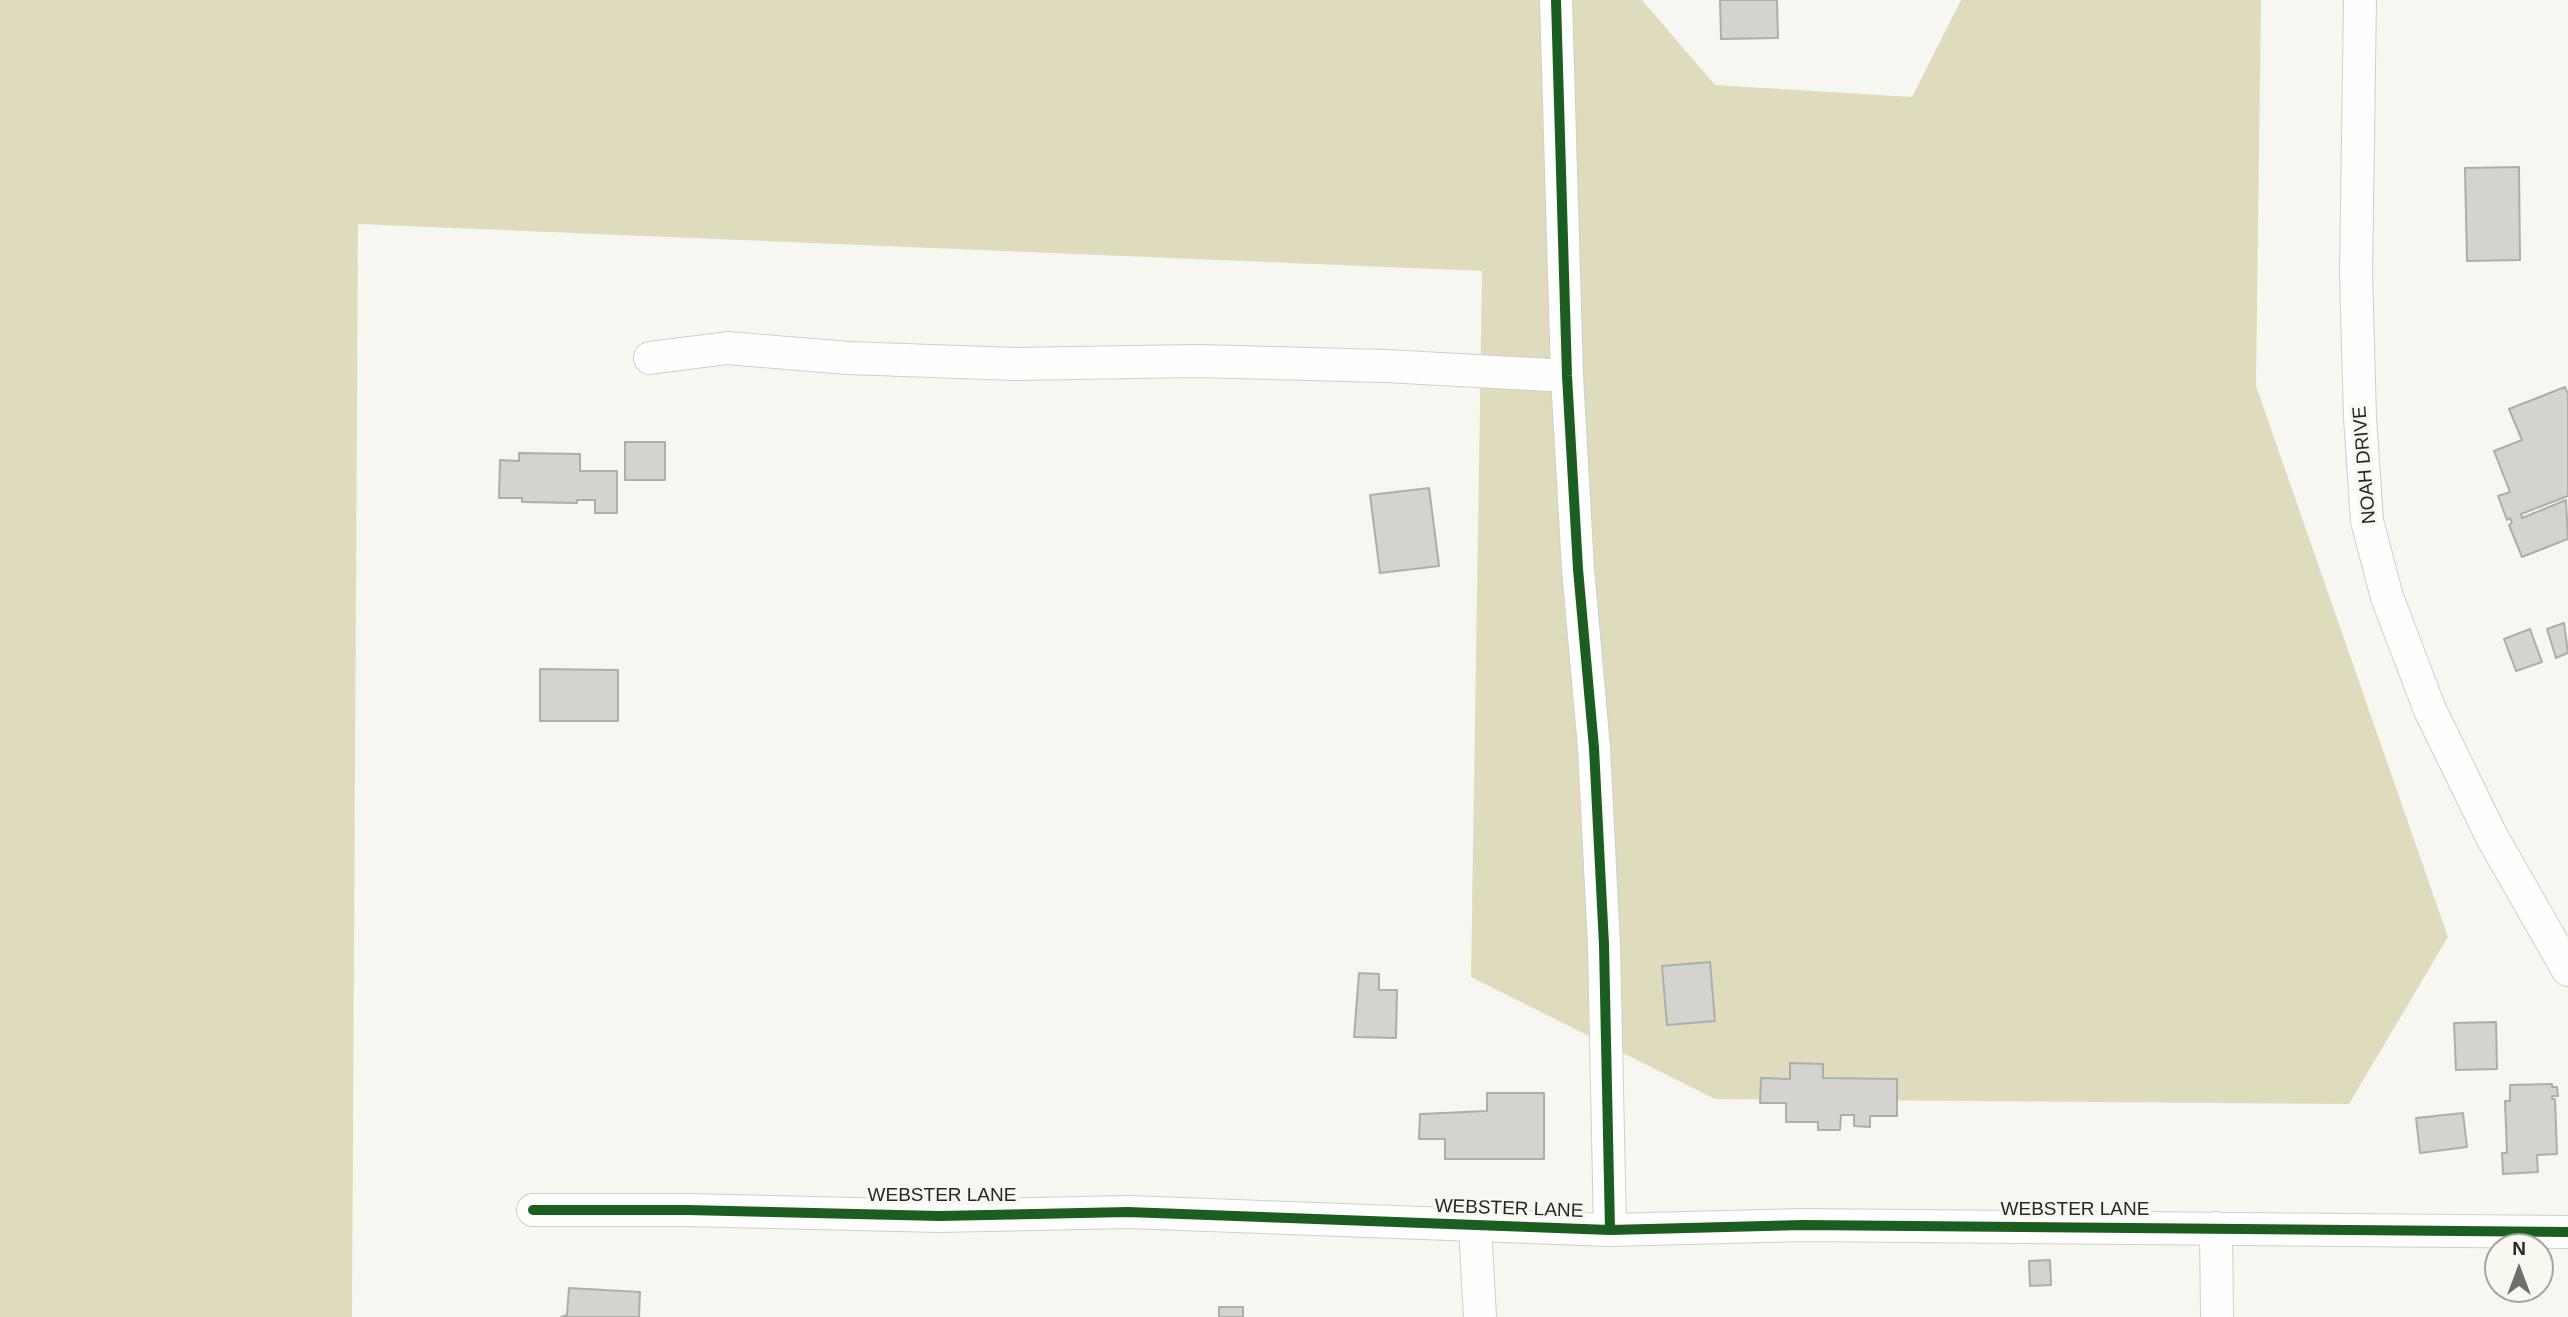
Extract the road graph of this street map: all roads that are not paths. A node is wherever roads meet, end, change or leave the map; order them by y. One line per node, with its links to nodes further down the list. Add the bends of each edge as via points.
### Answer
1 (1556, 0): 4 (street)
2 (2360, 0): 5 (street, NOAH DRIVE, via 2356,275 2367,521 2387,597 2430,710 2492,837)
3 (650, 358): 4 (street, via 727,348 1015,364 1197,360)
4 (1567, 376): 9 (street, via 1604,945)
5 (2568, 970)
6 (533, 1210): 7 (street, WEBSTER LANE, via 940,1216 1128,1212)
7 (1475, 1226): 9 (street, WEBSTER LANE); 11 (street)
8 (2216, 1228): 9 (street, WEBSTER LANE, via 1802,1225); 10 (street, WEBSTER LANE); 12 (street)
9 (1610, 1230)
10 (2568, 1232)
11 (1480, 1317)
12 (2217, 1317)

